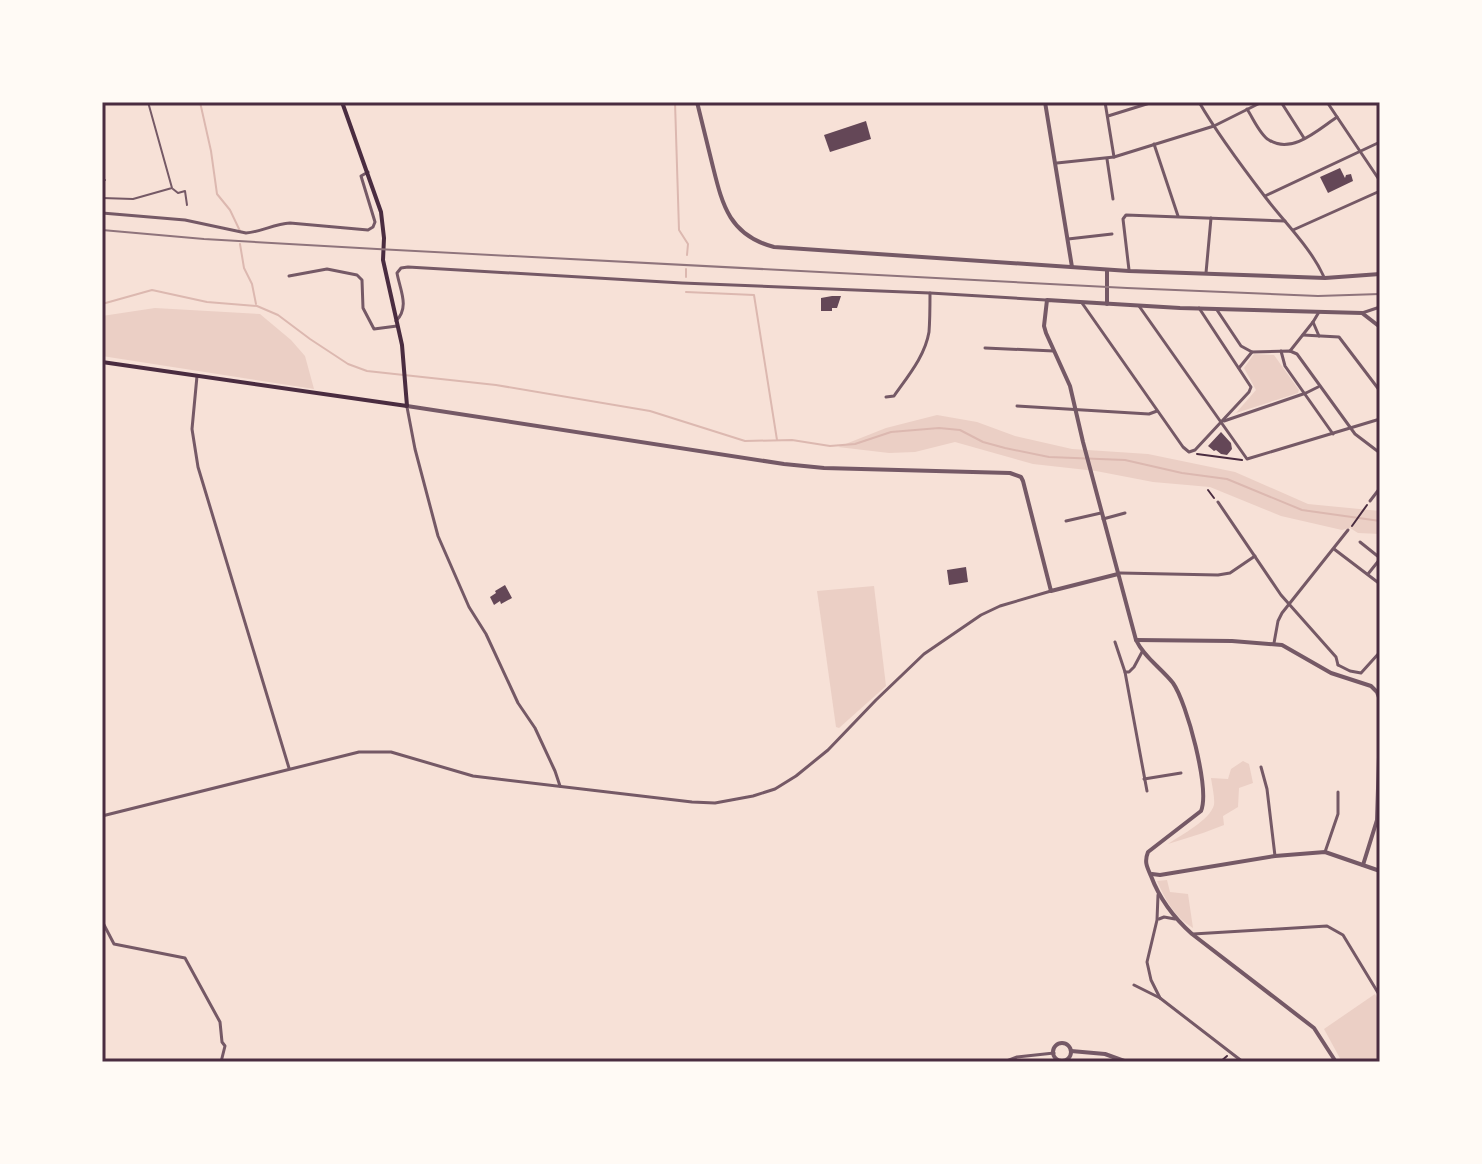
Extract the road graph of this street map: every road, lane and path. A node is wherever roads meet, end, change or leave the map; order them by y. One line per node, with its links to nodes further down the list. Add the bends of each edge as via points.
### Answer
1 (148, 102): 24 (lane)
2 (342, 102): 22 (main road)
3 (697, 102): 37 (street, via 722,203 740,229 759,242 782,248)
4 (1045, 102): 21 (street)
5 (1105, 102): 12 (street)
6 (1153, 102): 12 (street)
7 (1199, 102): 14 (street)
8 (1262, 102): 11 (street)
9 (1281, 102): 15 (street)
10 (1327, 102): 13 (street)
11 (1247, 109): 14 (street); 15 (street, via 1269,140 1287,145)
12 (1107, 116): 19 (street)
13 (1337, 117): 15 (street); 18 (street)
14 (1214, 126): 17 (street); 26 (street)
15 (1304, 138)
16 (1380, 142): 18 (street)
17 (1154, 144): 19 (street); 31 (street)
18 (1361, 152): 23 (street); 26 (street)
19 (1114, 157): 20 (street)
20 (1107, 159): 21 (street); 28 (street)
21 (1055, 163): 36 (street)
22 (368, 172): 30 (street, via 361,176 375,222 365,230 290,223 246,233 185,220); 55 (main road, via 381,212 383,260)
23 (1380, 181)
24 (172, 188): 27 (lane, via 133,199); 29 (lane, via 185,191)
25 (1380, 191): 34 (street)
26 (1265, 196): 33 (street)
27 (102, 198)
28 (1113, 199)
29 (187, 205)
30 (102, 213)
31 (1178, 216): 32 (street); 39 (street, via 1124,217)
32 (1211, 218): 33 (street); 40 (street)
33 (1285, 221): 34 (street)
34 (1293, 230): 43 (street)
35 (1112, 234): 36 (street)
36 (1068, 239): 37 (street)
37 (1072, 267): 38 (street)
38 (1107, 269): 39 (street); 47 (street)
39 (1129, 271): 40 (street)
40 (1206, 273): 43 (street)
41 (1380, 274): 43 (street)
42 (289, 276): 55 (street, via 327,269 357,275 362,280 363,308 374,329)
43 (1325, 278)
44 (930, 293): 45 (street); 55 (street, via 408,267 397,273 404,307); 70 (street, via 924,350 894,396)
45 (1047, 300): 46 (street); 60 (street, via 1044,326)
46 (1082, 303): 47 (street); 74 (street)
47 (1107, 304): 48 (street)
48 (1139, 306): 50 (street); 76 (street)
49 (1380, 307): 53 (street)
50 (1199, 308): 51 (street); 65 (street)
51 (1216, 309): 52 (street); 63 (street, via 1241,346)
52 (1319, 312): 53 (street); 54 (street)
53 (1362, 313): 56 (street)
54 (1313, 322): 57 (street); 58 (street)
55 (397, 323): 71 (main road)
56 (1380, 327)
57 (1303, 335): 58 (street); 62 (street)
58 (1319, 336): 68 (street, via 1342,340)
59 (985, 348): 60 (street)
60 (1054, 351): 73 (street)
61 (1281, 351): 62 (street); 63 (street); 69 (street, via 1283,363)
62 (1290, 351): 67 (street)
63 (1252, 352): 65 (street)
64 (102, 362): 66 (main road)
65 (1239, 368): 76 (street, via 1251,387)
66 (197, 376): 71 (main road); 110 (street, via 192,429 198,467)
67 (1320, 386): 69 (street); 77 (street)
68 (1380, 391)
69 (1306, 393): 76 (street); 78 (street)
70 (886, 397)
71 (407, 406): 97 (street, via 784,464 1016,475 1023,481); 114 (street, via 438,536 454,576)
72 (1017, 406): 73 (street)
73 (1076, 410): 74 (street); 87 (street)
74 (1157, 411): 79 (street)
75 (1380, 419): 77 (street)
76 (1221, 423): 79 (street); 81 (street)
77 (1351, 428): 78 (street); 80 (street)
78 (1333, 434): 81 (street)
79 (1189, 452): 81 (path)
80 (1380, 453)
81 (1247, 459)
82 (1380, 488): 84 (street)
83 (1208, 490): 85 (path)
84 (1370, 501): 89 (path)
85 (1218, 502): 92 (street)
86 (1125, 513): 87 (street)
87 (1102, 516): 88 (street); 94 (street)
88 (1066, 521)
89 (1348, 530): 91 (street)
90 (1360, 542): 93 (street)
91 (1334, 549): 95 (street); 98 (street)
92 (1255, 556): 94 (street, via 1218,575); 98 (street)
93 (1380, 558): 95 (street)
94 (1118, 574): 97 (street); 99 (street)
95 (1368, 574): 96 (street)
96 (1380, 584)
97 (1051, 591): 114 (street, via 981,615 924,654 828,750 775,789 715,803)
98 (1289, 605): 101 (street, via 1278,621); 104 (street)
99 (1136, 640): 101 (street); 102 (street)
100 (1115, 642): 105 (street)
101 (1274, 643): 106 (street)
102 (1142, 651): 105 (street); 122 (street, via 1181,699 1205,794 1201,811 1148,852)
103 (1380, 652): 104 (street, via 1361,673)
104 (1338, 665): 106 (street)
105 (1125, 672): 112 (street)
106 (1328, 672): 107 (street, via 1371,686)
107 (1380, 700)
108 (1380, 726): 113 (street)
109 (1261, 767): 119 (street)
110 (289, 768): 114 (street, via 359,752 391,752 473,776); 117 (street)
111 (1181, 773): 112 (street)
112 (1144, 779): 115 (street)
113 (1379, 782): 120 (street, via 1377,820)
114 (560, 786)
115 (1147, 791)
116 (1338, 792): 118 (street, via 1338,814)
117 (102, 816)
118 (1325, 852): 119 (street); 120 (street)
119 (1275, 856): 122 (street)
120 (1363, 865): 121 (street)
121 (1380, 871)
122 (1151, 874): 123 (street)
123 (1158, 895): 124 (street); 125 (street)
124 (1175, 919): 125 (street); 127 (street)
125 (1157, 920): 130 (street, via 1147,962)
126 (102, 921): 134 (street, via 114,944 185,958 220,1022 225,1046)
127 (1192, 934): 129 (street, via 1327,926 1343,935); 139 (street, via 1314,1028)
128 (1134, 985): 130 (street)
129 (1380, 996)
130 (1160, 998): 132 (street)
131 (1071, 1051): 133 (street, via 1060,1044); 133 (street, via 1063,1061); 136 (street)
132 (1230, 1052): 137 (path); 138 (street)
133 (1054, 1053): 135 (street)
134 (221, 1062)
135 (1004, 1062)
136 (1127, 1062)
137 (1220, 1062)
138 (1243, 1062)
139 (1336, 1062)

